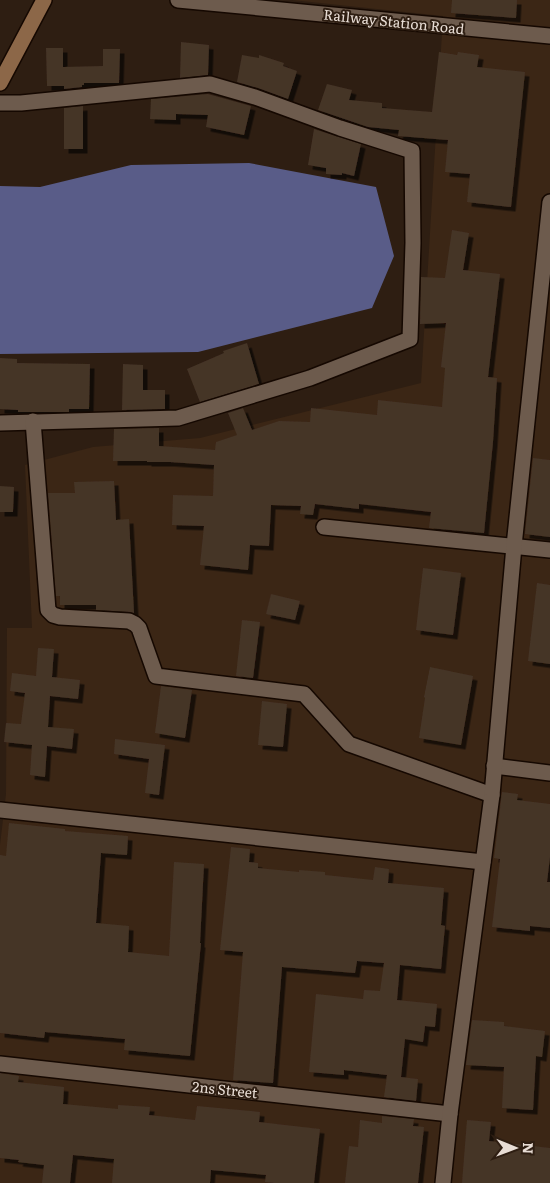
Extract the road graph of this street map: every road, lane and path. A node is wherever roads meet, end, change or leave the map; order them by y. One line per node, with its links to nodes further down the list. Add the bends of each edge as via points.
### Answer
1 (44, 0): 4 (main road)
2 (178, 0): 3 (street, Railway Station Road)
3 (550, 36)
4 (0, 83)
5 (0, 103): 8 (street, via 210,84 412,151 410,339 310,378 178,418)
6 (550, 202): 7 (street)
7 (545, 306): 11 (street)
8 (33, 421): 9 (street); 15 (street, via 48,610 53,615 128,620 138,628 156,676 304,694 349,744)
9 (0, 423)
10 (324, 527): 11 (street)
11 (514, 546): 12 (street); 13 (street)
12 (550, 550)
13 (494, 766): 14 (street); 15 (street)
14 (550, 773)
15 (492, 795): 17 (street)
16 (0, 810): 17 (street)
17 (483, 862): 19 (street)
18 (0, 1064): 19 (street, 2ns Street)
19 (450, 1114): 20 (street)
20 (443, 1183)

